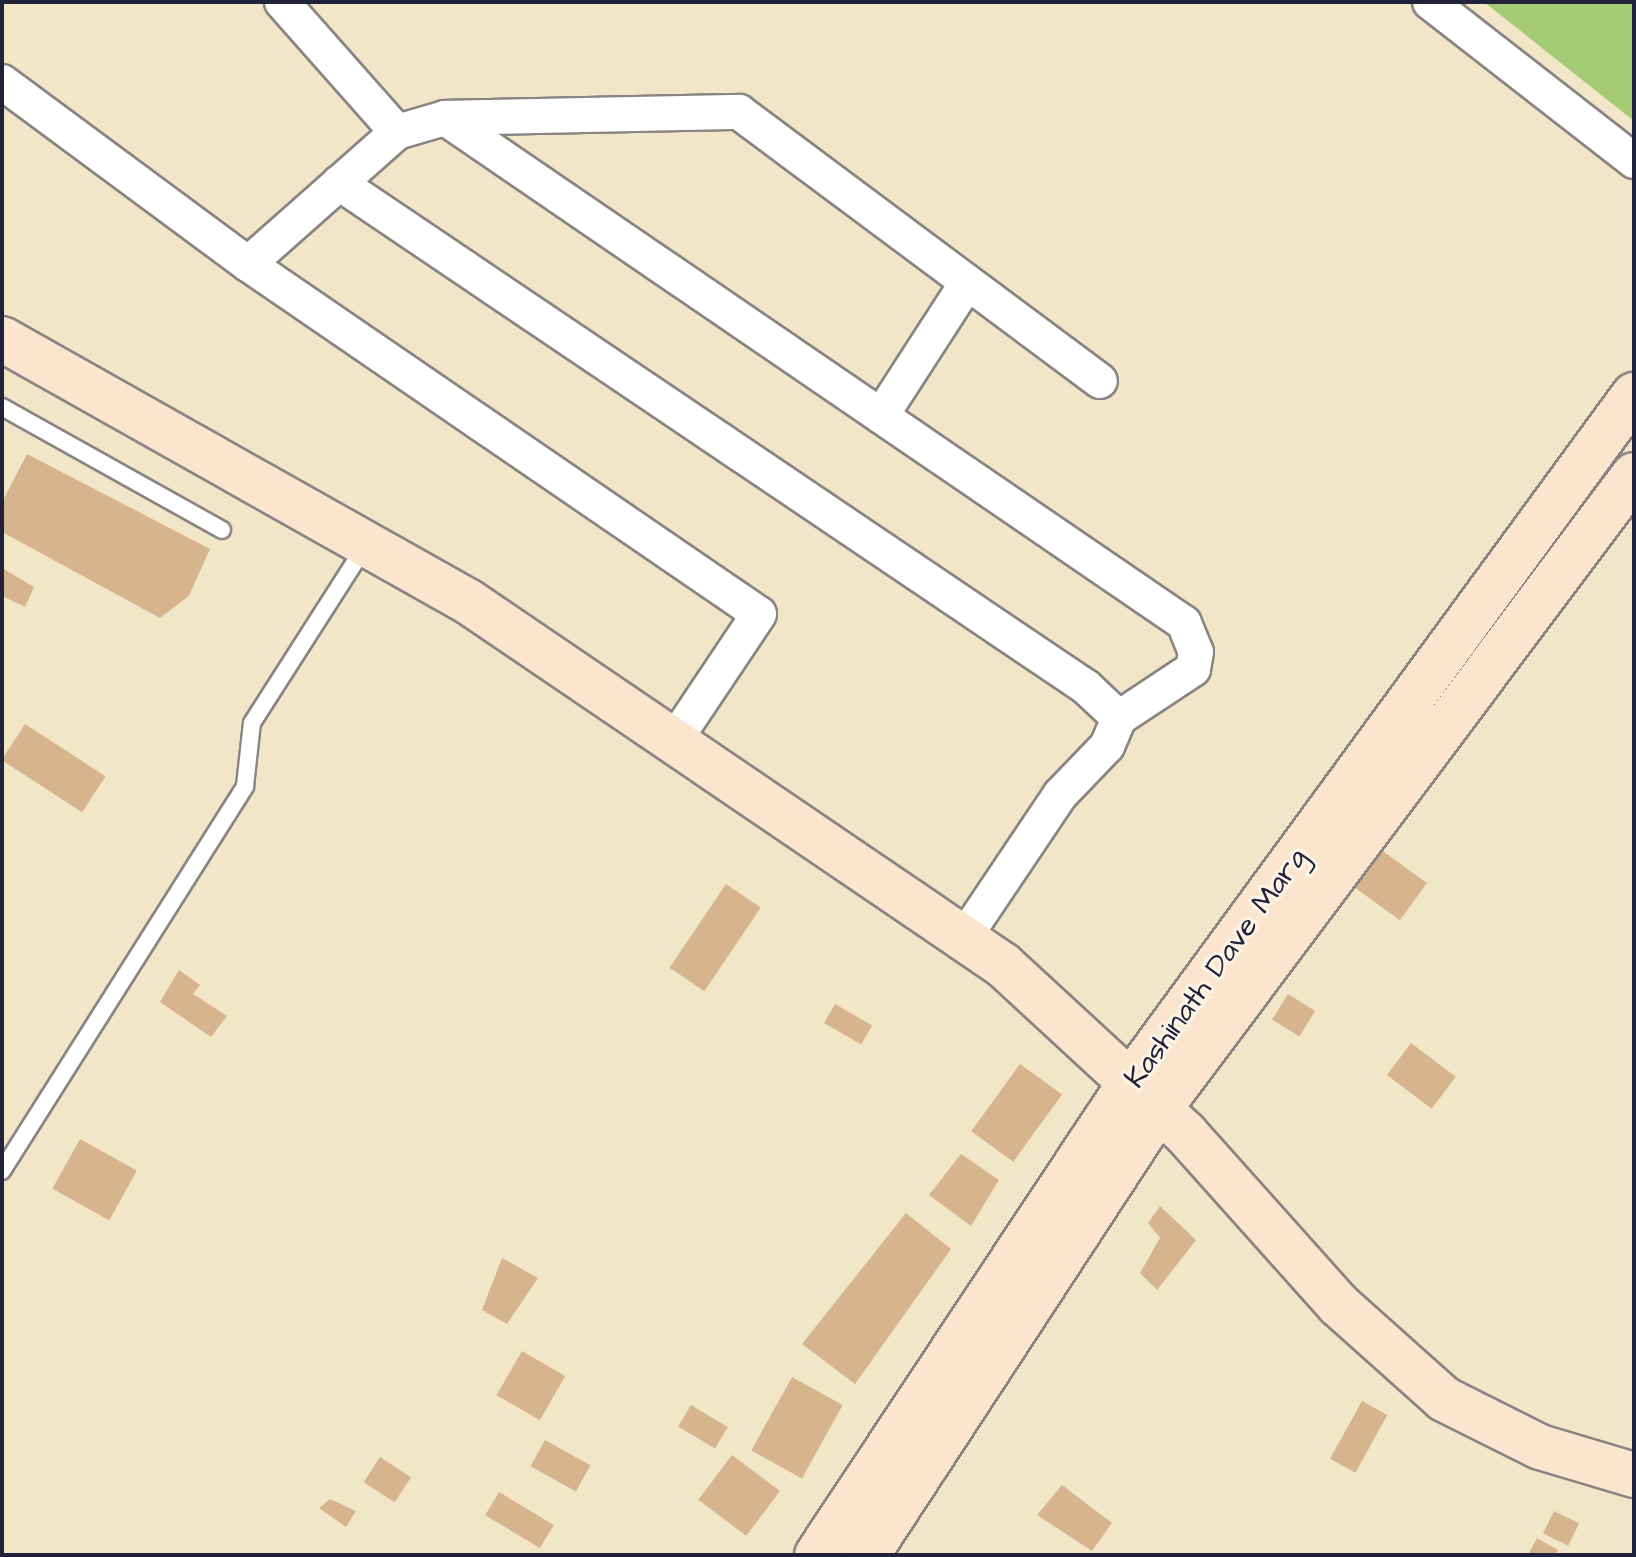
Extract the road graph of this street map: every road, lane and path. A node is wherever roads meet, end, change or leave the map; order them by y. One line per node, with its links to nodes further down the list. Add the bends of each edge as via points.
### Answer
1 (282, 2): 5 (street)
2 (1430, 2): 6 (street)
3 (2, 82): 8 (street)
4 (445, 118): 5 (street); 9 (street, via 739,112); 14 (street)
5 (397, 132): 7 (street)
6 (1634, 161)
7 (339, 183): 8 (street); 18 (street, via 1086,687)
8 (248, 264): 19 (street, via 759,614)
9 (967, 283): 11 (street); 14 (street)
10 (6, 350): 17 (street)
11 (1100, 381)
12 (1634, 395): 21 (street, Kashinath Dave Marg)
13 (2, 407): 16 (lane)
14 (881, 416): 18 (street, via 1184,623 1196,652 1193,669)
15 (1634, 475): 21 (street, Kashinath Dave Marg)
16 (222, 530)
17 (366, 544): 19 (street, via 469,602); 22 (lane, via 252,723 245,786)
18 (1119, 718): 20 (street, via 1107,746 1060,795)
19 (674, 741): 20 (street)
20 (964, 938): 21 (street)
21 (1144, 1096): 23 (street, via 1339,1305 1444,1399 1540,1447); 24 (street, Kashinath Dave Marg); 25 (street, Kashinath Dave Marg)
22 (2, 1171)
23 (1634, 1475)
24 (817, 1555)
25 (867, 1555)

